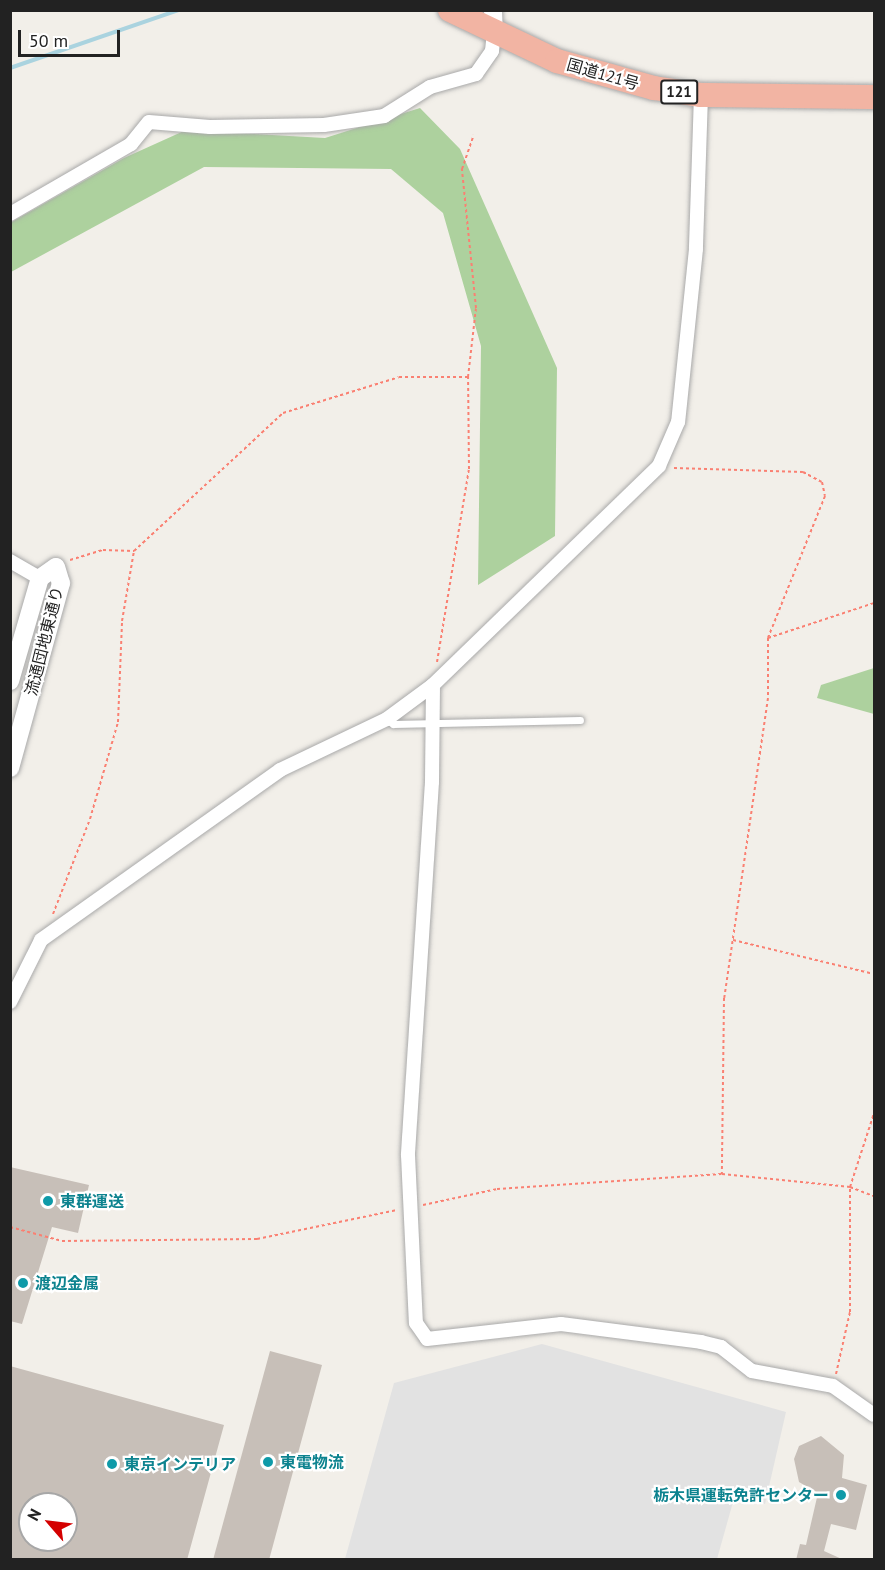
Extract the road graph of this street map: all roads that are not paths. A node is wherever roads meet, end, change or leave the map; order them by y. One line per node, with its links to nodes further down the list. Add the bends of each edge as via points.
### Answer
1 (450, 10): 2 (highway, 国道121号 / 121)
2 (494, 22): 3 (highway, 国道121号 / 121, via 588,72); 5 (street, via 492,51 476,74 430,87 384,116 324,125 210,128 149,122 131,144)
3 (701, 95): 4 (highway, 国道121号 / 121); 9 (street, via 696,249 678,422 659,466)
4 (874, 97)
5 (10, 214)
6 (10, 561): 7 (street)
7 (39, 578): 8 (street, 流通団地東通り); 13 (street, 流通団地東通り, via 56,567 61,583)
8 (10, 681)
9 (433, 686): 10 (street); 12 (street)
10 (387, 720): 12 (lane); 14 (street, via 280,770 41,940)
11 (580, 720): 12 (lane)
12 (431, 724): 15 (street, via 408,1208 416,1323 427,1339 572,1326 711,1344 752,1371 833,1386)
13 (10, 768)
14 (10, 1002)
15 (874, 1415)

